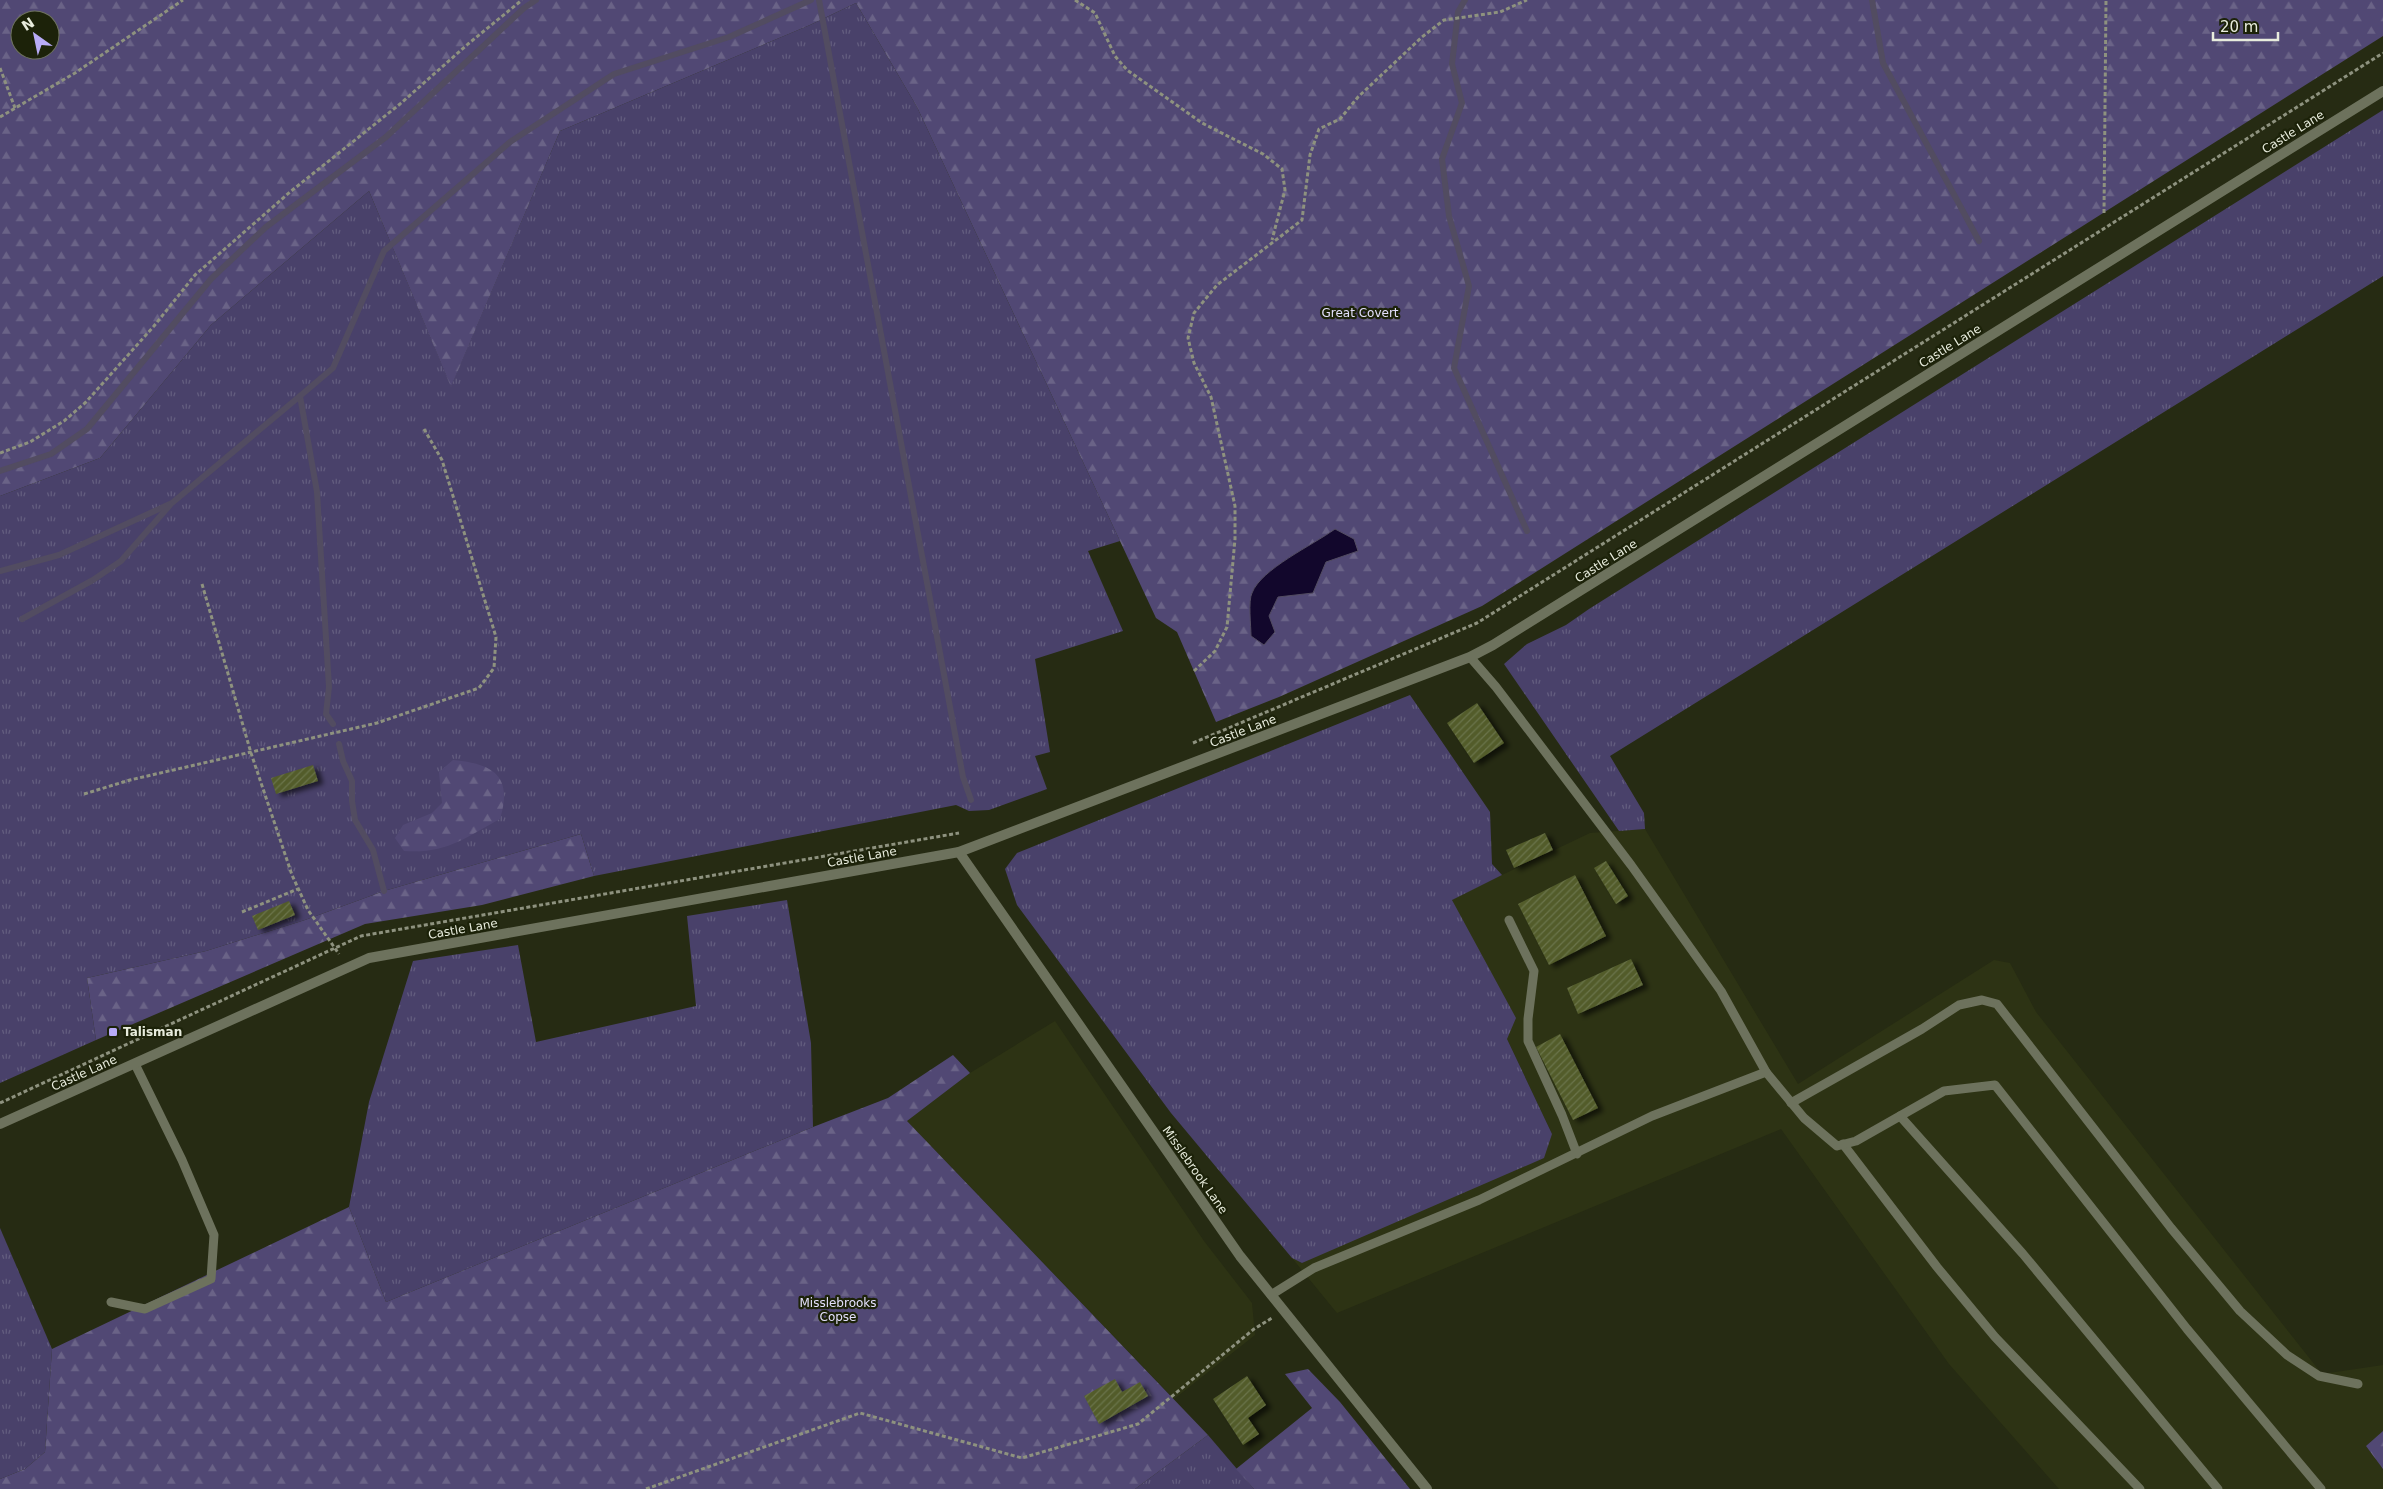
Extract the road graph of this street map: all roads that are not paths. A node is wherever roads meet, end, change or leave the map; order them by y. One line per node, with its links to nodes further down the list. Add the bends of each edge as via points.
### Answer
1 (2383, 91): 2 (street, Castle Lane, via 1493,646)
2 (1470, 657): 3 (street, Castle Lane); 6 (lane, via 1631,865 1721,991)
3 (959, 852): 5 (street, Castle Lane, via 370,958); 12 (street, Misslebrook Lane, via 1240,1256)
4 (1509, 920): 11 (lane, via 1534,971 1528,1041)
5 (135, 1064): 9 (street, Castle Lane); 13 (lane, via 182,1160 214,1236 211,1279 145,1309)
6 (1766, 1072): 7 (lane); 11 (lane, via 1652,1116)
7 (1791, 1102): 10 (lane, via 1820,1133 1837,1146); 14 (lane, via 1959,1005 1982,1000 1997,1004 2171,1228 2240,1311 2287,1354 2319,1376)
8 (1900, 1116): 10 (lane, via 1856,1141); 17 (lane, via 2023,1254); 18 (lane, via 1944,1091 1995,1085 2187,1329)
9 (0, 1124)
10 (1843, 1144): 16 (lane, via 1995,1337)
11 (1577, 1154): 12 (lane, via 1479,1200 1314,1268)
12 (1271, 1295): 15 (street, Misslebrook Lane)
13 (111, 1302)
14 (2358, 1384)
15 (1427, 1489)
16 (2140, 1489)
17 (2218, 1489)
18 (2321, 1489)

